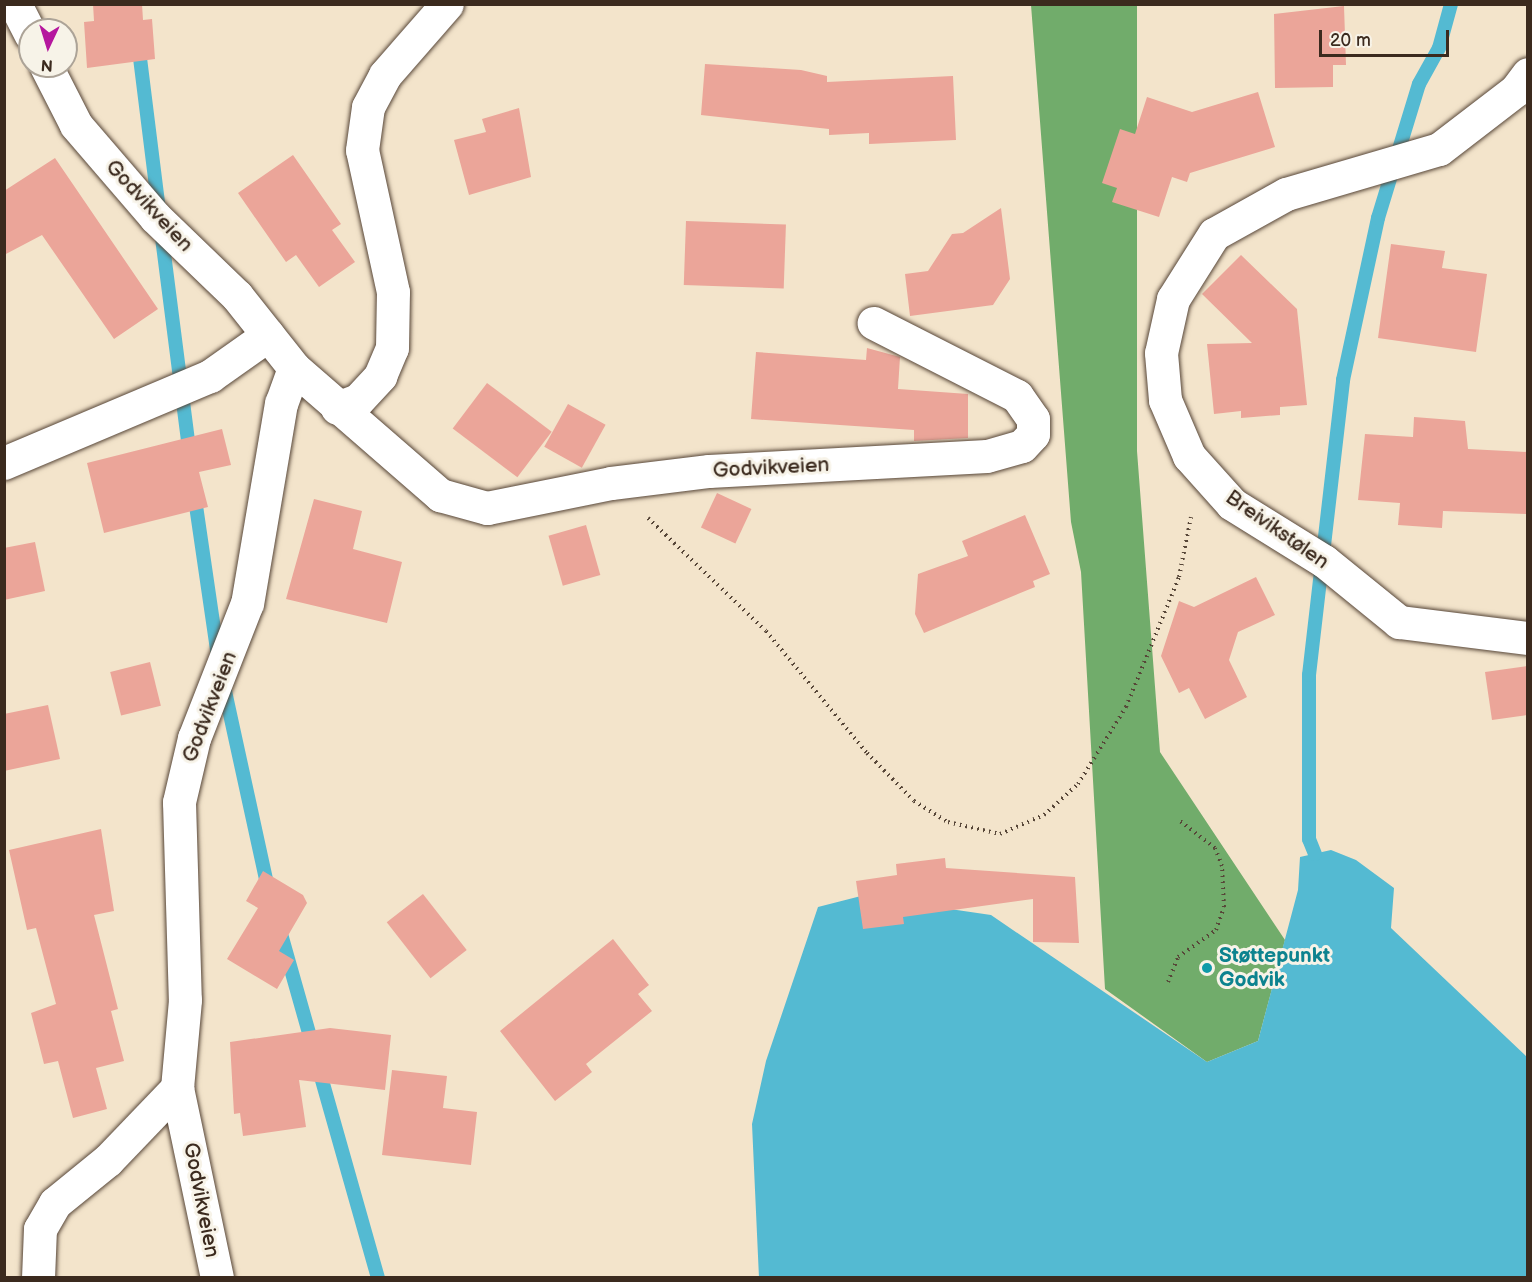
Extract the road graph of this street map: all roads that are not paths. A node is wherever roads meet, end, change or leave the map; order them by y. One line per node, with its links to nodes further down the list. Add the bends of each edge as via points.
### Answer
1 (15, 4): 3 (street)
2 (447, 4): 9 (street, via 385,75 368,107 362,150 393,292 392,348 380,376 358,400)
3 (22, 18)
4 (1527, 74): 11 (street, Breivikstølen, via 1516,90 1439,148 1286,194 1214,234 1173,299 1161,353 1165,400 1188,456 1232,504 1324,561 1398,622)
5 (52, 78): 7 (street, Godvikveien, via 76,125)
6 (874, 323): 9 (street, Godvikveien, via 1017,396 1033,419 1033,434 1022,446 987,456 709,471 611,483 487,508 460,504 440,495)
7 (268, 335): 8 (street, Godvikveien); 10 (street, via 210,376)
8 (294, 368): 9 (street, Godvikveien); 12 (street, Godvikveien, via 281,403 248,603 194,738 179,802 185,1000)
9 (337, 408)
10 (4, 463)
11 (1527, 639)
12 (177, 1088): 13 (street, via 108,1160 55,1203 40,1229); 14 (street, Godvikveien)
13 (38, 1278)
14 (217, 1278)

